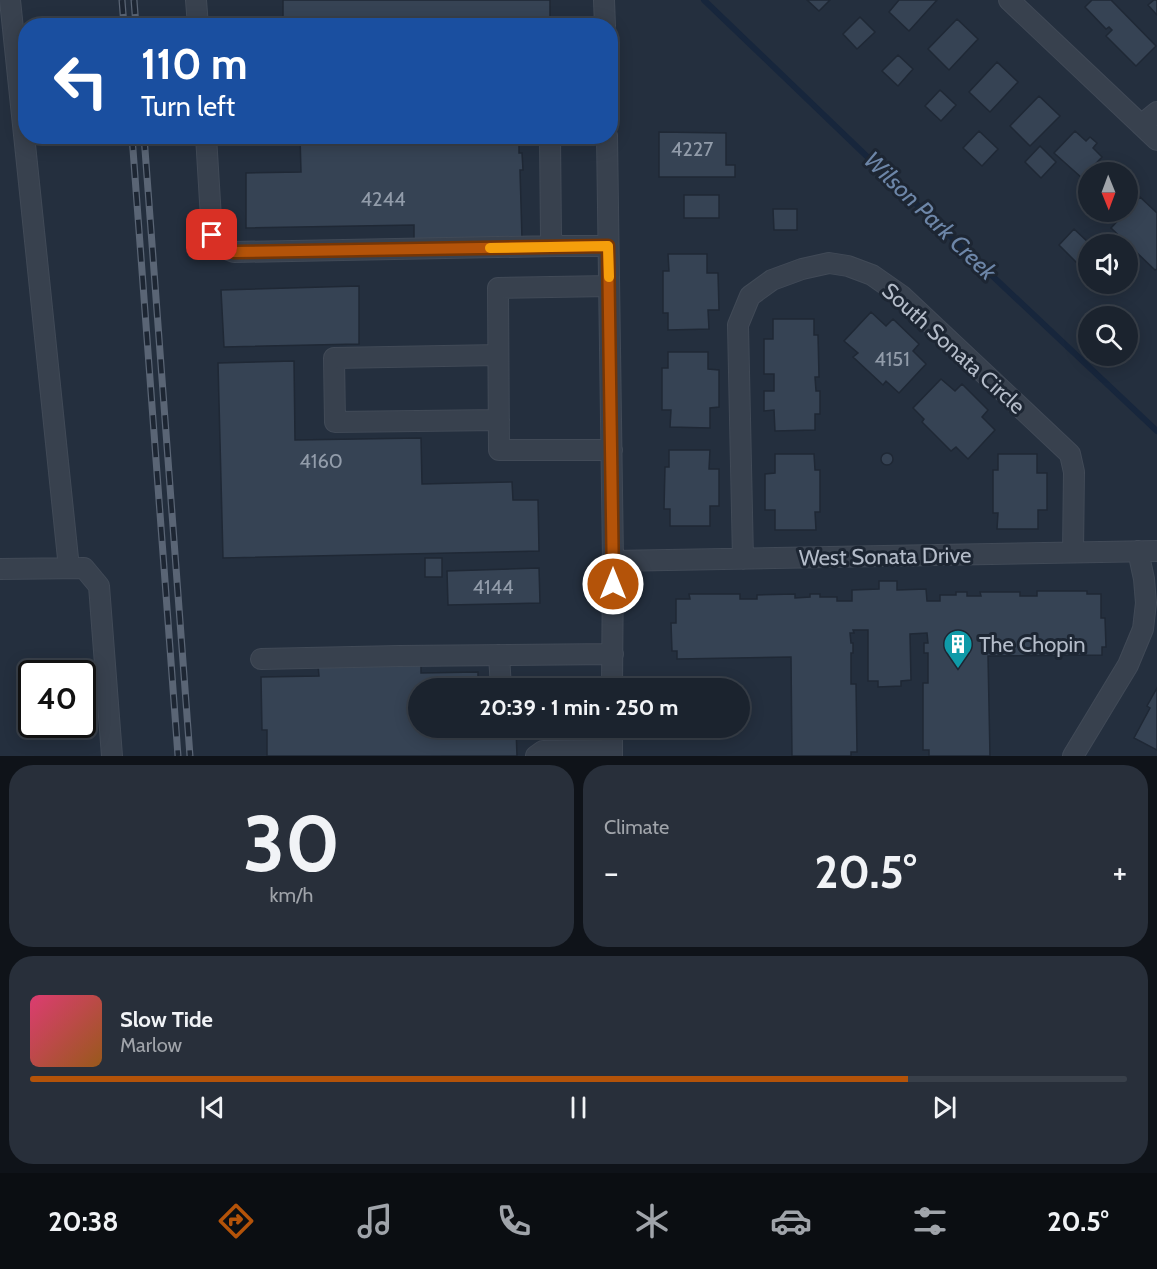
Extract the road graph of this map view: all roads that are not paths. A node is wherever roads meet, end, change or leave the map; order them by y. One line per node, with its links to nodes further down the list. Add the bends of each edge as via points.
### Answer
1 (10, 0): 7 (street)
2 (196, 0): 5 (street)
3 (604, 0): 6 (street)
4 (1009, 0): 8 (street)
5 (197, 18)
6 (605, 18)
7 (18, 77)
8 (1149, 118): 9 (street)
9 (1157, 140)
10 (25, 144): 24 (street)
11 (206, 144): 14 (street, via 212,235 221,246 234,252)
12 (550, 144): 14 (street, via 550,238)
13 (607, 144): 15 (street)
14 (557, 246): 15 (street)
15 (608, 246): 16 (street)
16 (609, 286): 17 (street, via 498,288); 19 (street)
17 (498, 355): 18 (street); 18 (street, via 334,358 335,422)
18 (499, 420): 19 (street, via 499,450)
19 (612, 450): 23 (street)
20 (1148, 551): 21 (street, West Sonata Drive); 34 (street, via 1143,629 1128,665)
21 (1073, 552): 22 (street, West Sonata Drive); 22 (street, South Sonata Circle, via 1074,472 1070,454 902,296 872,275 829,263 772,280 750,296 738,325)
22 (743, 559): 23 (street, West Sonata Drive)
23 (613, 561): 26 (street)
24 (69, 568): 25 (street); 32 (street, via 84,568 99,586)
25 (0, 569)
26 (613, 654): 27 (street); 30 (street)
27 (499, 655): 28 (street); 29 (street)
28 (261, 659)
29 (500, 678)
30 (612, 678)
31 (612, 753): 33 (street, via 543,751)
32 (112, 756)
33 (536, 756)
34 (1074, 756)

